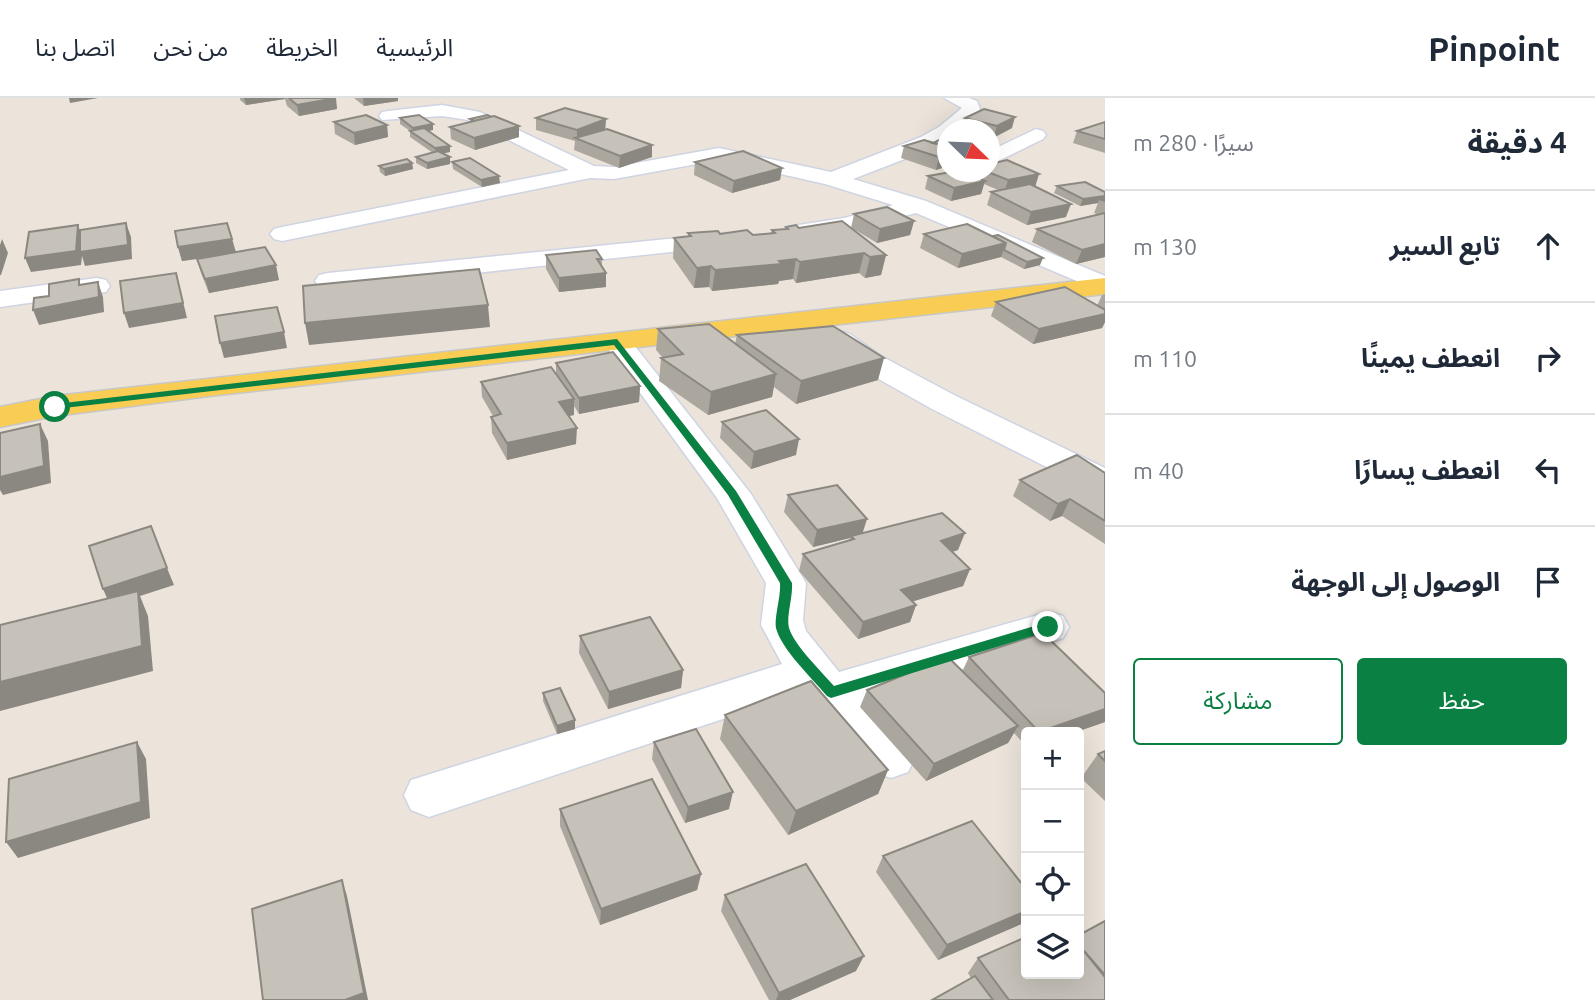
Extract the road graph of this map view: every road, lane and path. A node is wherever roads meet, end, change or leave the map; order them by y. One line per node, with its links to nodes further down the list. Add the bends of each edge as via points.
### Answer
1 (953, 98): 6 (street, via 971,105 960,121 907,150)
2 (388, 116): 5 (street, via 440,109 460,112)
3 (1036, 135): 4 (street)
4 (1000, 153)
5 (590, 172): 6 (street, via 635,170 719,153); 8 (street)
6 (833, 179): 7 (street)
7 (912, 197): 9 (street, via 845,225); 13 (street)
8 (282, 234)
9 (774, 236)
10 (748, 238): 11 (street)
11 (328, 281)
12 (97, 286): 14 (street)
13 (1105, 286): 15 (main road)
14 (0, 299)
15 (830, 318): 16 (main road); 18 (street, via 840,341 870,362)
16 (617, 342): 17 (main road, via 209,387); 20 (street, via 753,527 786,583 782,626)
17 (0, 417)
18 (1105, 482)
19 (1048, 627): 20 (street)
20 (822, 682): 21 (street); 22 (street)
21 (891, 758)
22 (429, 795)

